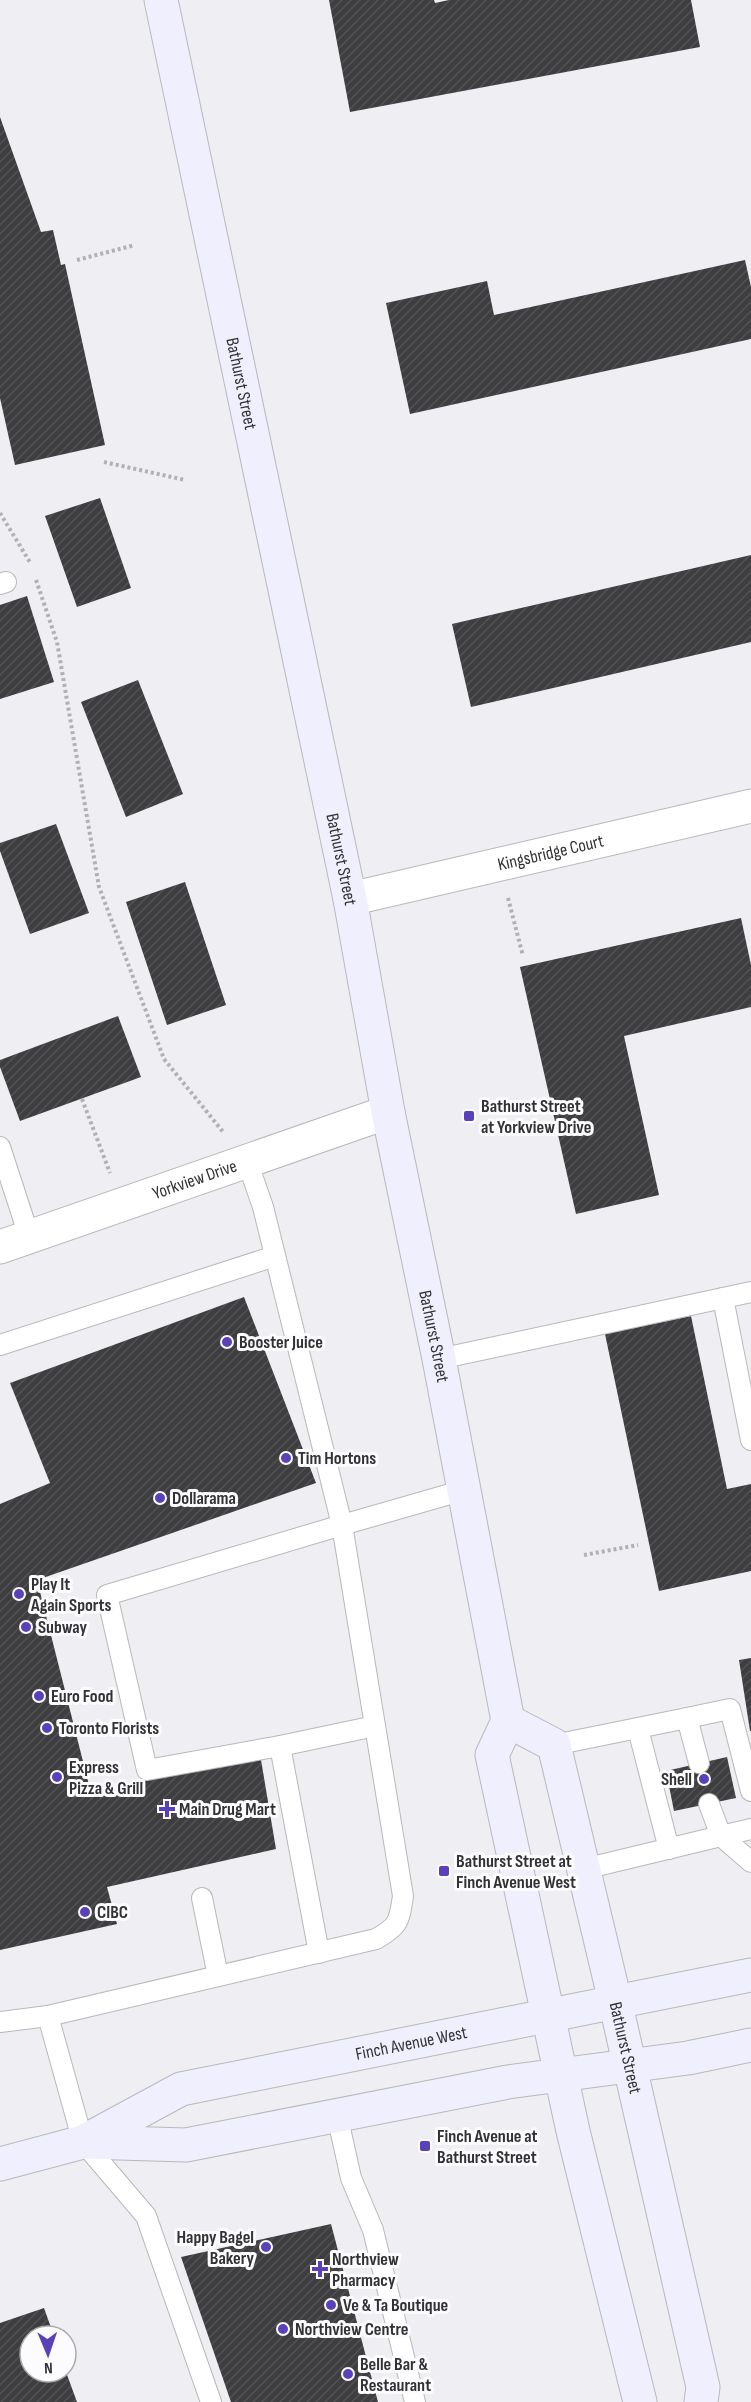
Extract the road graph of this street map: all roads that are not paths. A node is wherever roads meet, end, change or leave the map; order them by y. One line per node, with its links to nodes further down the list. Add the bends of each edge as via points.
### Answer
1 (161, 0): 3 (main road, Bathurst Street)
2 (751, 806): 3 (street, Kingsbridge Court)
3 (350, 899): 4 (main road, Bathurst Street)
4 (388, 1112): 6 (street, Yorkview Drive); 12 (main road, Bathurst Street)
5 (0, 1147): 7 (lane)
6 (247, 1161): 7 (street, Yorkview Drive); 8 (lane)
7 (15, 1242)
8 (275, 1256): 11 (lane); 15 (lane)
9 (751, 1292): 10 (lane)
10 (723, 1298): 12 (lane); 13 (lane)
11 (0, 1345)
12 (439, 1359): 14 (main road, Bathurst Street)
13 (751, 1440)
14 (464, 1490): 15 (lane); 17 (main road, Bathurst Street)
15 (342, 1525): 18 (lane); 21 (lane, via 107,1595 147,1770)
16 (687, 1718): 19 (lane); 22 (lane); 23 (lane, via 730,1710)
17 (508, 1721): 20 (main road); 35 (main road, via 492,1755)
18 (375, 1726): 21 (lane); 31 (lane, via 403,1896 400,1915 393,1929 376,1939)
19 (638, 1729): 20 (lane); 27 (lane)
20 (554, 1745): 29 (main road, Bathurst Street)
21 (279, 1746): 31 (lane)
22 (699, 1763)
23 (751, 1791)
24 (709, 1804): 26 (lane)
25 (751, 1829): 26 (lane)
26 (722, 1836): 27 (lane); 28 (lane)
27 (669, 1849): 29 (lane)
28 (751, 1862)
29 (584, 1869): 34 (main road, Bathurst Street)
30 (202, 1898): 33 (lane)
31 (319, 1953): 33 (lane)
32 (751, 1975): 34 (main road, Finch Avenue West)
33 (218, 1976): 36 (lane)
34 (615, 2001): 35 (main road, Finch Avenue West); 39 (main road, Bathurst Street)
35 (549, 2015): 40 (main road); 42 (main road, Finch Avenue West, via 181,2089)
36 (48, 2016): 37 (lane); 42 (lane)
37 (0, 2022)
38 (751, 2045): 39 (main road, Finch Avenue West)
39 (629, 2065): 40 (main road, Finch Avenue West); 47 (main road, Bathurst Street, via 703,2387)
40 (562, 2075): 41 (main road, Finch Avenue West); 46 (main road)
41 (337, 2115): 42 (main road, Finch Avenue West, via 186,2145); 45 (lane, via 351,2178 373,2230)
42 (83, 2142): 43 (main road, Finch Avenue West); 44 (lane, via 146,2216)
43 (0, 2164)
44 (211, 2402)
45 (415, 2402)
46 (640, 2402)
47 (701, 2402)

